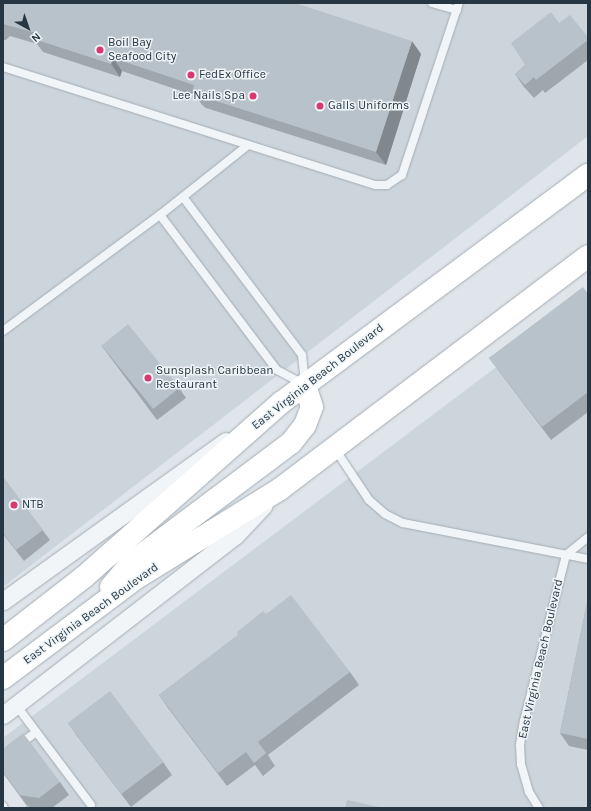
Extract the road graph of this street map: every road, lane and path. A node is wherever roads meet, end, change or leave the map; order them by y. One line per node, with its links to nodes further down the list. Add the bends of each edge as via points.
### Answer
1 (432, 3): 2 (lane)
2 (458, 7): 4 (lane, via 402,175 396,180 387,185 376,185)
3 (3, 67): 4 (lane)
4 (248, 145): 6 (lane)
5 (588, 175): 10 (main road, East Virginia Beach Boulevard)
6 (183, 196): 7 (lane); 10 (lane, via 302,355)
7 (160, 215): 9 (lane); 10 (lane, via 277,370)
8 (588, 256): 12 (main road, East Virginia Beach Boulevard)
9 (3, 331)
10 (305, 385): 11 (main road, East Virginia Beach Boulevard); 18 (main road, via 312,406 305,425 291,443 131,563 115,580)
11 (282, 402): 17 (street); 19 (main road, East Virginia Beach Boulevard, via 84,577)
12 (334, 448): 13 (main road, East Virginia Beach Boulevard); 15 (lane, via 369,500 385,514 403,523)
13 (280, 489): 18 (main road, East Virginia Beach Boulevard, via 135,579); 21 (street, via 235,536)
14 (588, 537): 15 (lane)
15 (566, 555): 16 (lane); 25 (lane, East Virginia Beach Boulevard, via 520,745 521,764 529,792)
16 (588, 559)
17 (3, 601)
18 (102, 604): 20 (main road, East Virginia Beach Boulevard)
19 (3, 640)
20 (3, 678)
21 (9, 710): 22 (lane)
22 (36, 732): 23 (lane); 24 (lane)
23 (3, 757)
24 (91, 805)
25 (539, 808)

